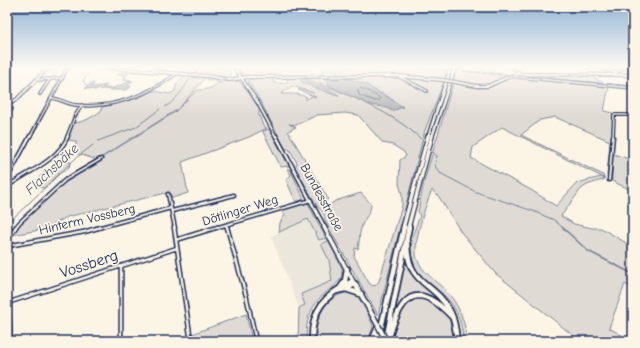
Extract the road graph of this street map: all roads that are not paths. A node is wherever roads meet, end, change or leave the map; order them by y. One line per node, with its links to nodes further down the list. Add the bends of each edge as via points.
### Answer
1 (33, 83): 17 (main road)
2 (47, 83): 14 (street)
3 (59, 83): 15 (street)
4 (163, 83): 16 (street, via 138,97 110,104)
5 (244, 83): 26 (main road, Bundesstraße, via 254,96)
6 (412, 83): 13 (street)
7 (446, 83): 40 (highway, via 414,185)
8 (450, 83): 29 (highway, via 428,150)
9 (463, 83): 10 (main road, bridge, via 485,87)
10 (496, 83)
11 (583, 83): 12 (street)
12 (633, 88)
13 (427, 91)
14 (40, 94)
15 (52, 98): 16 (street); 21 (street)
16 (82, 105): 23 (street, via 60,150)
17 (7, 107): 19 (street, via 12,109)
18 (633, 115): 22 (street, via 614,115)
19 (7, 117)
20 (101, 159): 30 (street, via 65,180 20,222)
21 (7, 179)
22 (608, 180)
23 (7, 186)
24 (168, 194): 27 (street)
25 (234, 195): 27 (street, Hinterm Vossberg)
26 (311, 200): 28 (street, Dötlinger Weg); 35 (main road, Bundesstraße)
27 (172, 210): 31 (street); 32 (street, Hinterm Vossberg, via 84,232)
28 (226, 225): 31 (street, Dötlinger Weg); 45 (street, via 247,298)
29 (406, 237): 41 (highway, via 411,269 445,303); 49 (highway)
30 (7, 240)
31 (176, 240): 33 (street)
32 (7, 246)
33 (177, 248): 34 (street, Vossberg); 44 (street)
34 (121, 267): 39 (street, Vossberg); 43 (street)
35 (347, 269): 36 (main road, Bundesstraße); 37 (highway)
36 (355, 284): 37 (highway); 38 (main road, Bundesstraße)
37 (343, 288): 38 (highway); 46 (highway, via 322,302 315,313 311,329)
38 (361, 294): 49 (main road, Bundesstraße, bridge)
39 (8, 303): 42 (street)
40 (384, 317): 47 (highway); 48 (highway)
41 (453, 319): 49 (highway, via 445,307 436,300 424,296 412,297 399,309); 50 (highway)
42 (10, 341)
43 (121, 341)
44 (191, 341)
45 (256, 341)
46 (312, 341)
47 (372, 341)
48 (378, 341)
49 (386, 341)
50 (457, 341)

